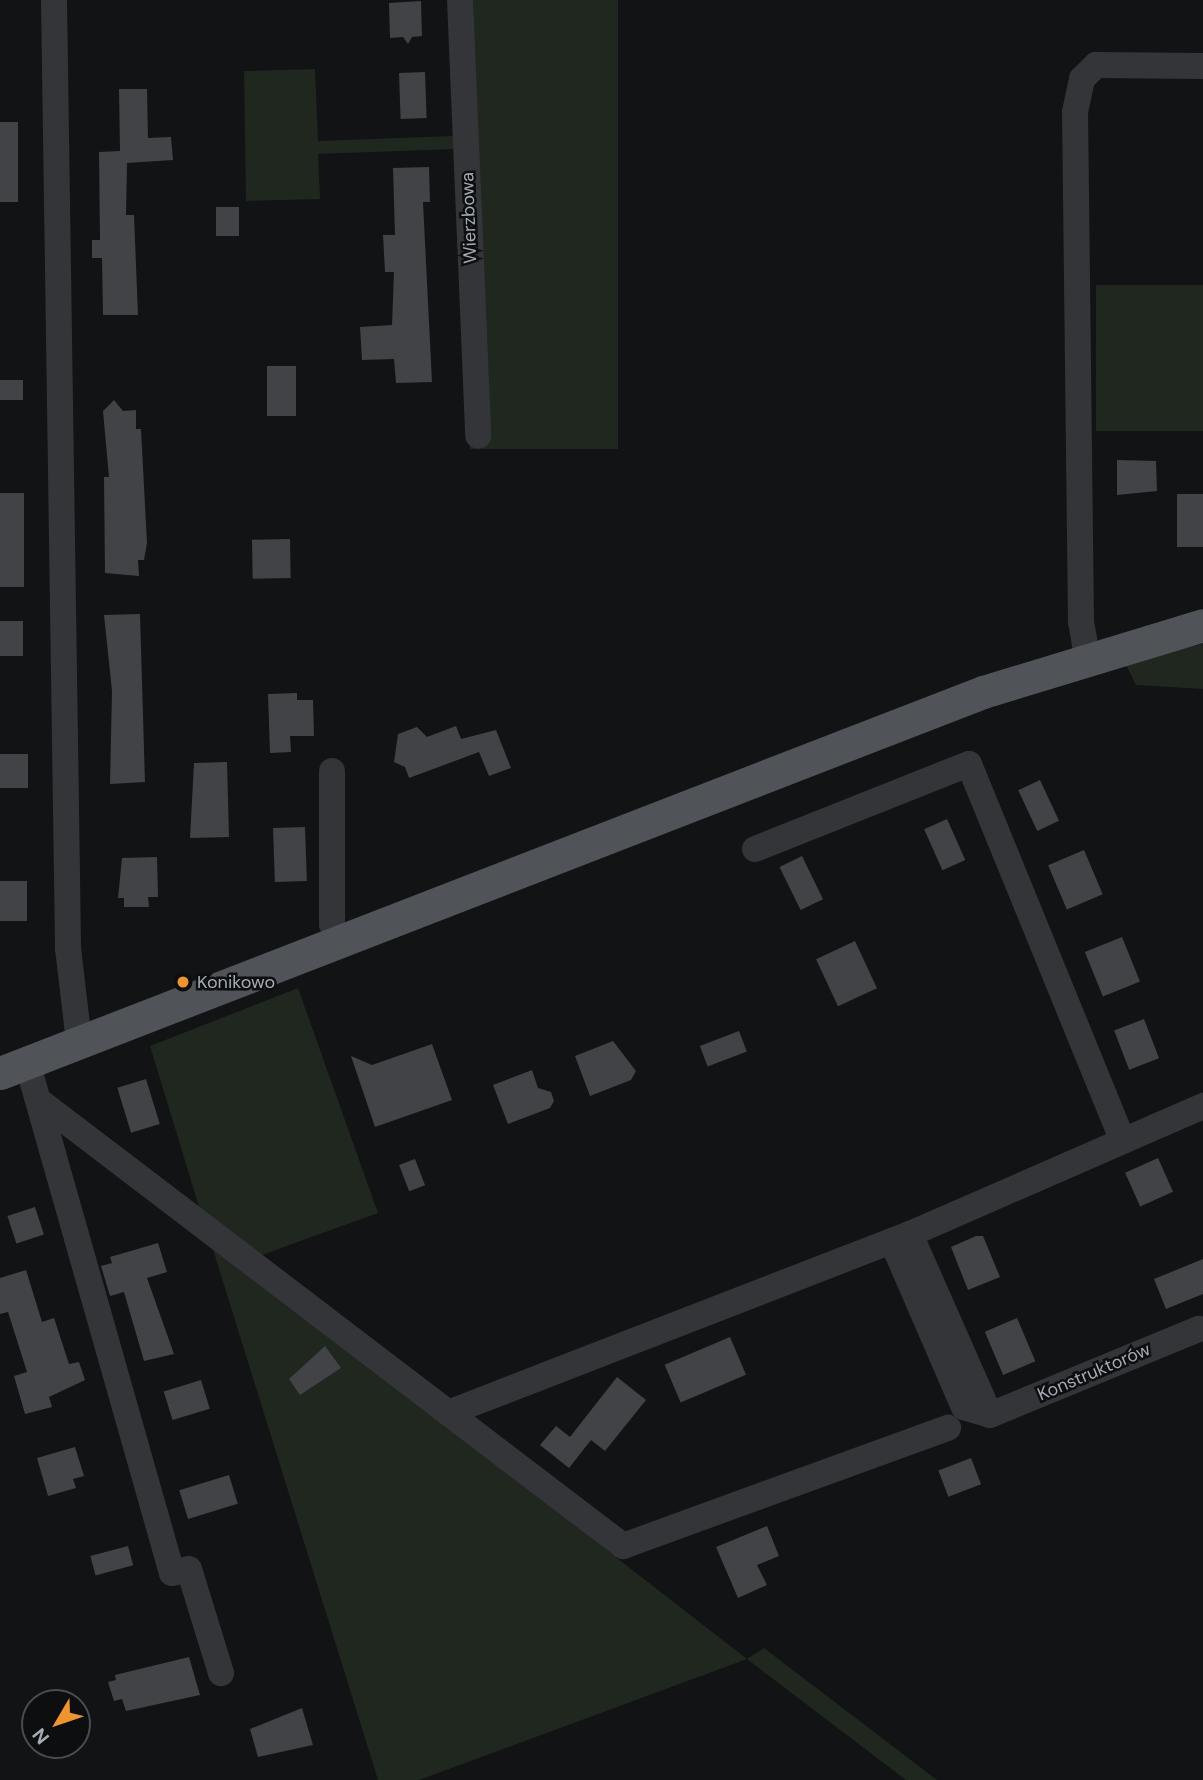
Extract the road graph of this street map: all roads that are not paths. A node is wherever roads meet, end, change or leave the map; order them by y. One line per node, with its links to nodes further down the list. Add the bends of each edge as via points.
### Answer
1 (54, 0): 10 (street, via 68,948)
2 (460, 0): 4 (street, Wierzbowa)
3 (1203, 66): 6 (street, via 1096,65 1082,79 1075,112 1081,622)
4 (478, 436)
5 (1203, 625): 6 (main road)
6 (1087, 656): 9 (main road)
7 (332, 771): 9 (street, via 332,924)
8 (755, 849): 14 (street, via 969,764)
9 (339, 941): 10 (main road)
10 (79, 1042): 11 (main road)
11 (13, 1067): 12 (street)
12 (38, 1100): 17 (street); 19 (street, via 172,1573 189,1569)
13 (1203, 1106): 14 (street)
14 (1124, 1141): 15 (street)
15 (901, 1238): 16 (street, Konstruktorów, via 964,1407 990,1415); 17 (street)
16 (1199, 1328)
17 (448, 1413): 18 (street, via 623,1546)
18 (948, 1428)
19 (221, 1673)

